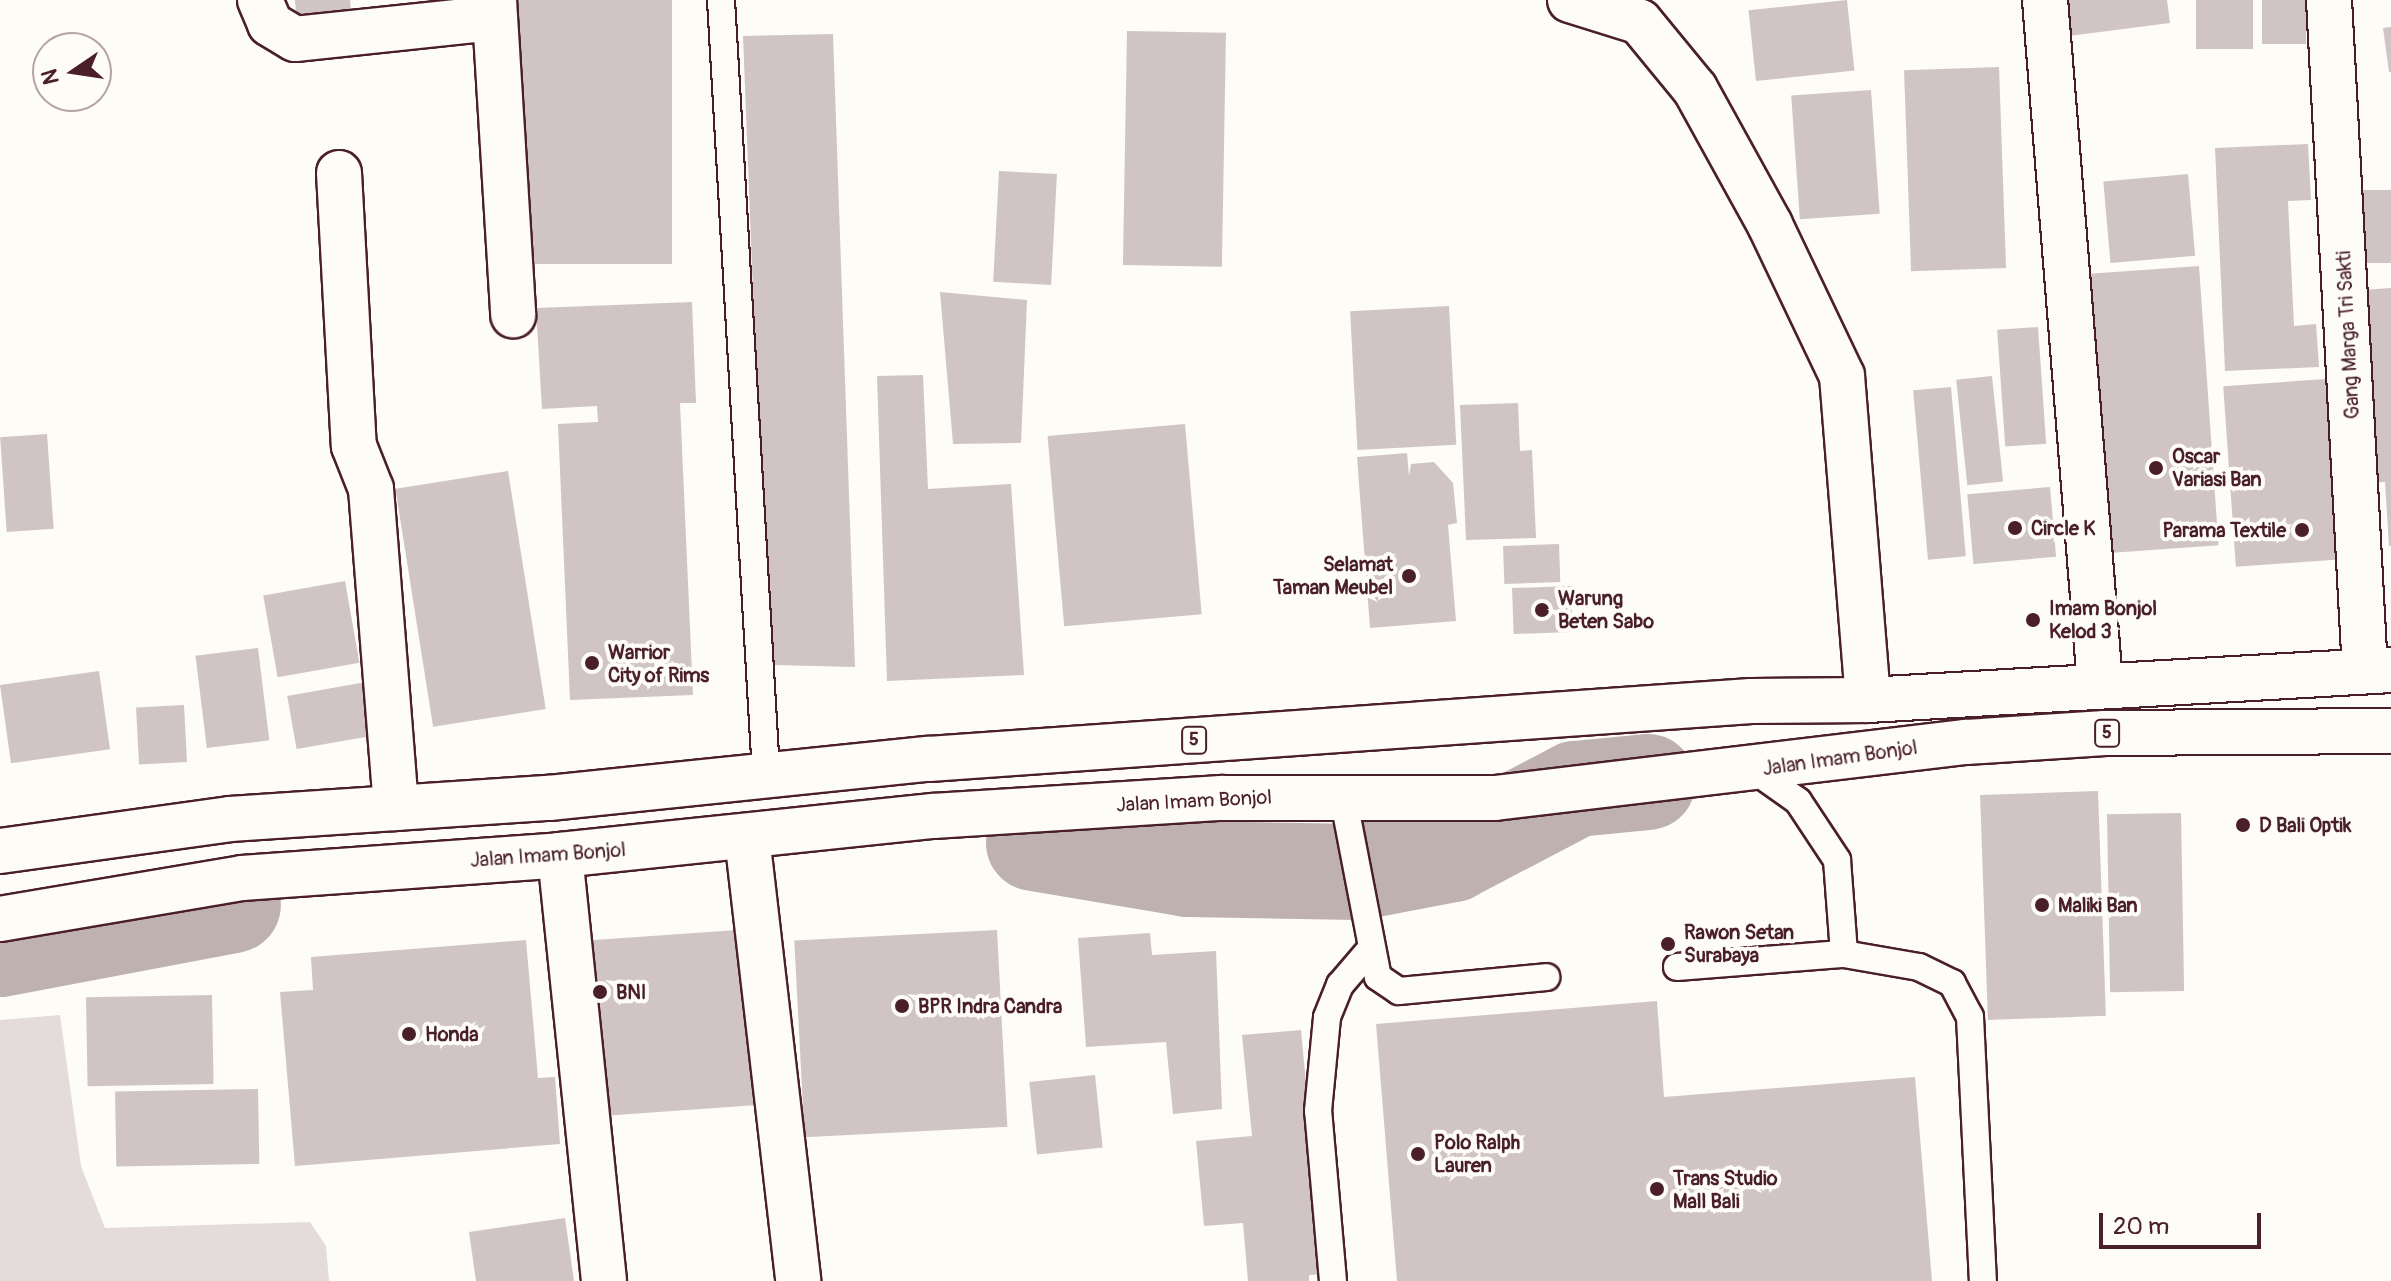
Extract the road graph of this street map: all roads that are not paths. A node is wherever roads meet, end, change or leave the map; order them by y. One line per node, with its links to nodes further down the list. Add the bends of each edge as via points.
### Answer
1 (260, 0): 6 (main road, via 270,24 295,39)
2 (721, 0): 16 (lane)
3 (1570, 0): 7 (main road)
4 (2045, 0): 11 (main road)
5 (2329, 0): 10 (main road, Gang Marga Tri Sakti)
6 (494, 9): 9 (main road)
7 (1640, 11): 12 (main road, via 1695,89 1770,225 1842,376)
8 (339, 173): 18 (main road, via 354,446 371,489)
9 (513, 315)
10 (2378, 670): 11 (main road, 5)
11 (2100, 683): 12 (main road, 5)
12 (1868, 700): 13 (main road, 5)
13 (1751, 701): 15 (main road); 16 (main road, 5)
14 (2391, 731): 15 (main road, Jalan Imam Bonjol / 5, via 2105,733 1966,742)
15 (1757, 771): 17 (main road, Jalan Imam Bonjol / 5, via 1495,798); 24 (lane, via 1798,801 1837,860)
16 (766, 774): 18 (main road, 5)
17 (1343, 796): 19 (main road, Jalan Imam Bonjol / 5, via 933,816); 23 (lane)
18 (396, 808): 20 (main road, 5, via 230,819)
19 (749, 848): 21 (main road, Jalan Imam Bonjol / 5); 28 (main road)
20 (0, 851)
21 (560, 855): 22 (main road, Jalan Imam Bonjol / 5, via 242,878); 27 (main road)
22 (0, 919)
23 (1369, 951): 26 (lane, via 1378,977 1399,991); 29 (lane, via 1340,985 1327,1017 1318,1111)
24 (1844, 954): 25 (lane); 30 (lane, via 1937,974 1952,983 1966,1008)
25 (1677, 967)
26 (1546, 977)
27 (604, 1281)
28 (798, 1281)
29 (1333, 1281)
30 (1983, 1281)

